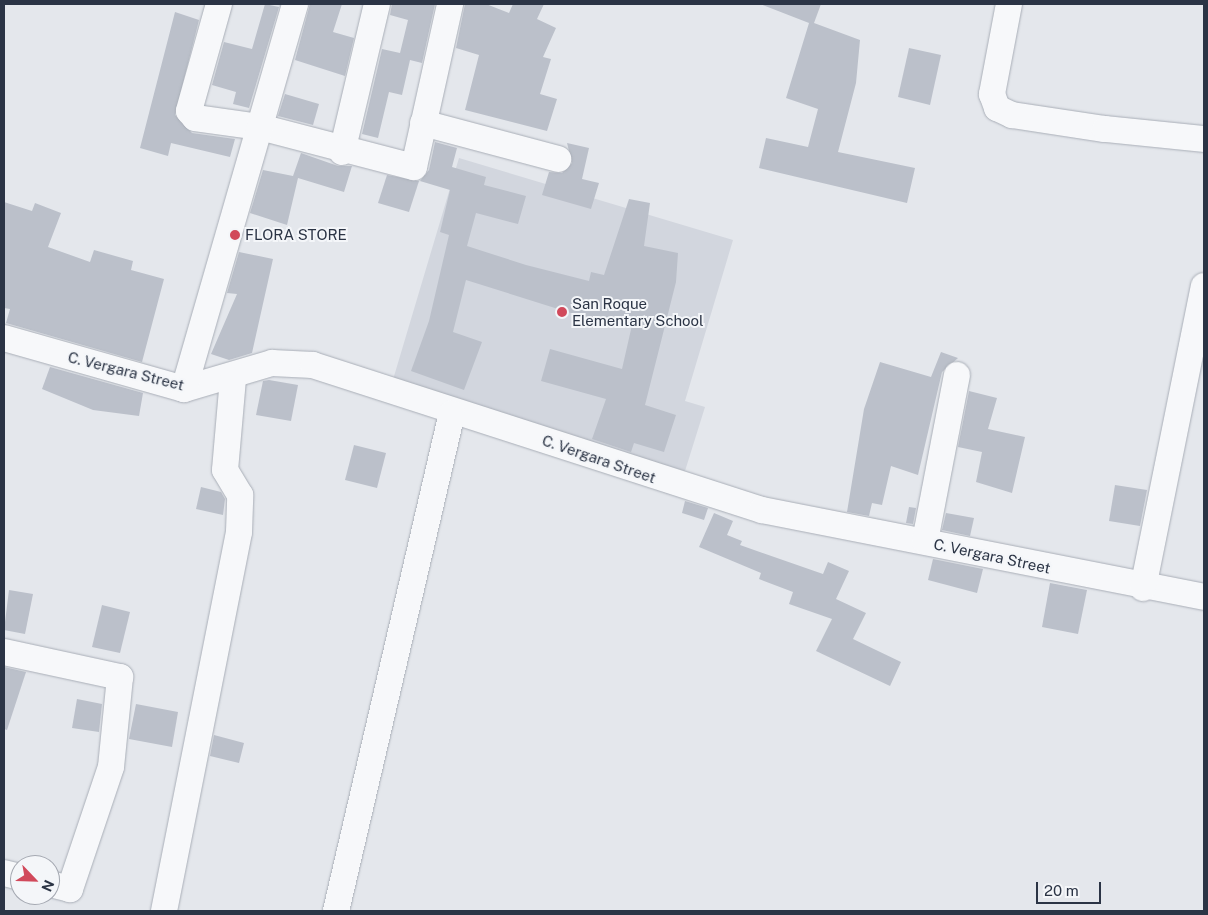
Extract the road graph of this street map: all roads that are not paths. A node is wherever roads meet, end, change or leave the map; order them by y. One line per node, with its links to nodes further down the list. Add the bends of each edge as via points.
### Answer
1 (219, 4): 7 (street, via 189,111 195,118)
2 (295, 4): 7 (street)
3 (377, 4): 9 (street)
4 (450, 4): 6 (street)
5 (1009, 4): 8 (street, via 992,94 997,108 1012,115 1105,129)
6 (423, 123): 9 (street, via 414,167); 10 (street)
7 (260, 127): 9 (street); 15 (street)
8 (1204, 139)
9 (342, 152)
10 (558, 159)
11 (1204, 286): 18 (street)
12 (4, 338): 15 (street, C. Vergara Street)
13 (957, 375): 17 (street)
14 (233, 378): 15 (street, C. Vergara Street); 16 (street, C. Vergara Street, via 272,363 313,365); 22 (street, via 225,470 240,494 240,532)
15 (184, 389)
16 (452, 413): 17 (street, C. Vergara Street, via 762,510); 23 (street)
17 (925, 541): 18 (street, C. Vergara Street)
18 (1143, 588): 19 (street, C. Vergara Street)
19 (1204, 597)
20 (4, 652): 21 (street, via 120,677 111,767 70,889)
21 (60, 886)
22 (164, 910)
23 (336, 911)

